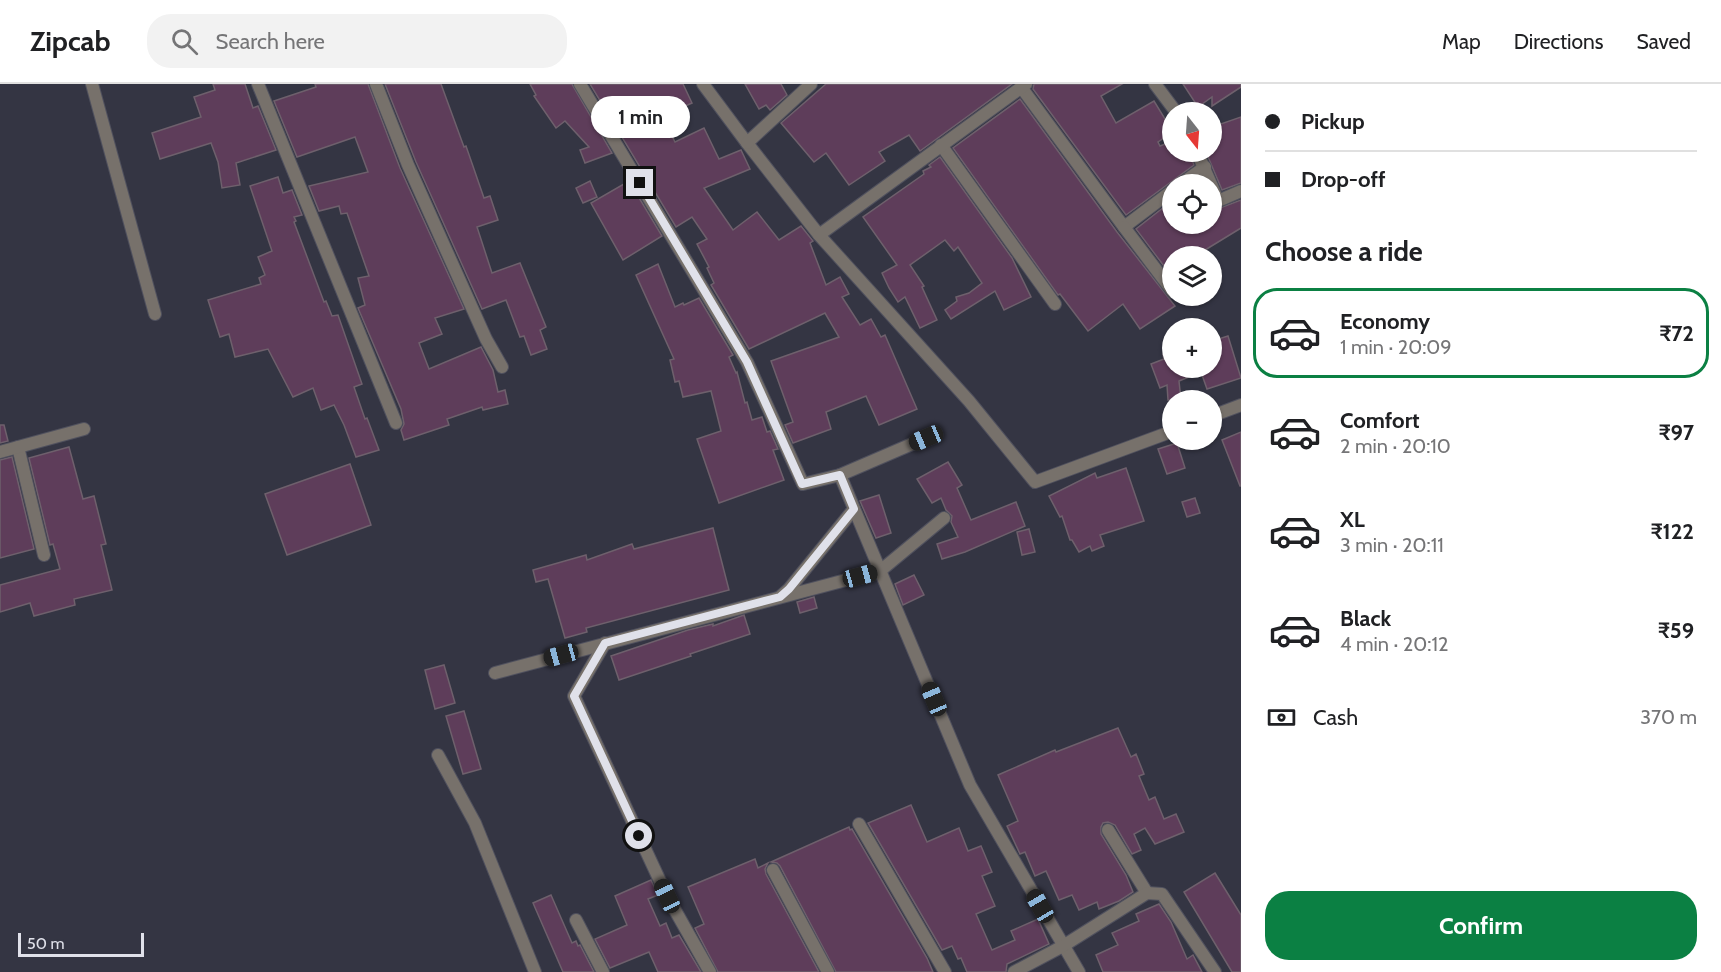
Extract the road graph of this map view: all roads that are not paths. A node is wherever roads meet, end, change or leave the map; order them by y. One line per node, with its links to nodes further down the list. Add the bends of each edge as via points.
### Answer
1 (92, 84): 23 (street)
2 (258, 84): 27 (street)
3 (376, 84): 24 (street, via 408,165)
4 (580, 84): 33 (street, via 747,362 802,484)
5 (703, 84): 10 (street)
6 (811, 84): 10 (street)
7 (1155, 84): 9 (street)
8 (1023, 86): 11 (street); 19 (street)
9 (1168, 102)
10 (747, 143): 20 (street)
11 (941, 145): 20 (street); 22 (street)
12 (1202, 162): 13 (street)
13 (1204, 167): 14 (street); 15 (street)
14 (1195, 174)
15 (1207, 174)
16 (1241, 191): 18 (street)
17 (1162, 198): 19 (street)
18 (1222, 199)
19 (1124, 227): 21 (street)
20 (819, 235): 29 (street, via 969,401 1035,482)
21 (1162, 278)
22 (1055, 304)
23 (155, 314)
24 (502, 367)
25 (1241, 405): 26 (street)
26 (1222, 412)
27 (396, 423)
28 (84, 429): 31 (street)
29 (1162, 434)
30 (926, 438): 33 (street)
31 (18, 447): 32 (street); 36 (street)
32 (0, 452)
33 (840, 475): 34 (street)
34 (854, 509): 37 (street); 38 (street)
35 (944, 518): 37 (street)
36 (44, 555)
37 (880, 571): 38 (street); 47 (street, via 970,785)
38 (780, 597): 39 (street)
39 (605, 643): 40 (street); 50 (street, via 574,696 667,896)
40 (495, 673)
41 (438, 755): 48 (street, via 475,823)
42 (859, 824): 52 (street)
43 (1108, 830): 45 (street)
44 (773, 870): 51 (street)
45 (1147, 893): 47 (street); 55 (street, via 1162,894)
46 (576, 920): 49 (street)
47 (1063, 946): 53 (street); 54 (street)
48 (535, 972)
49 (603, 972)
50 (710, 972)
51 (828, 972)
52 (945, 972)
53 (1014, 972)
54 (1079, 972)
55 (1215, 972)

